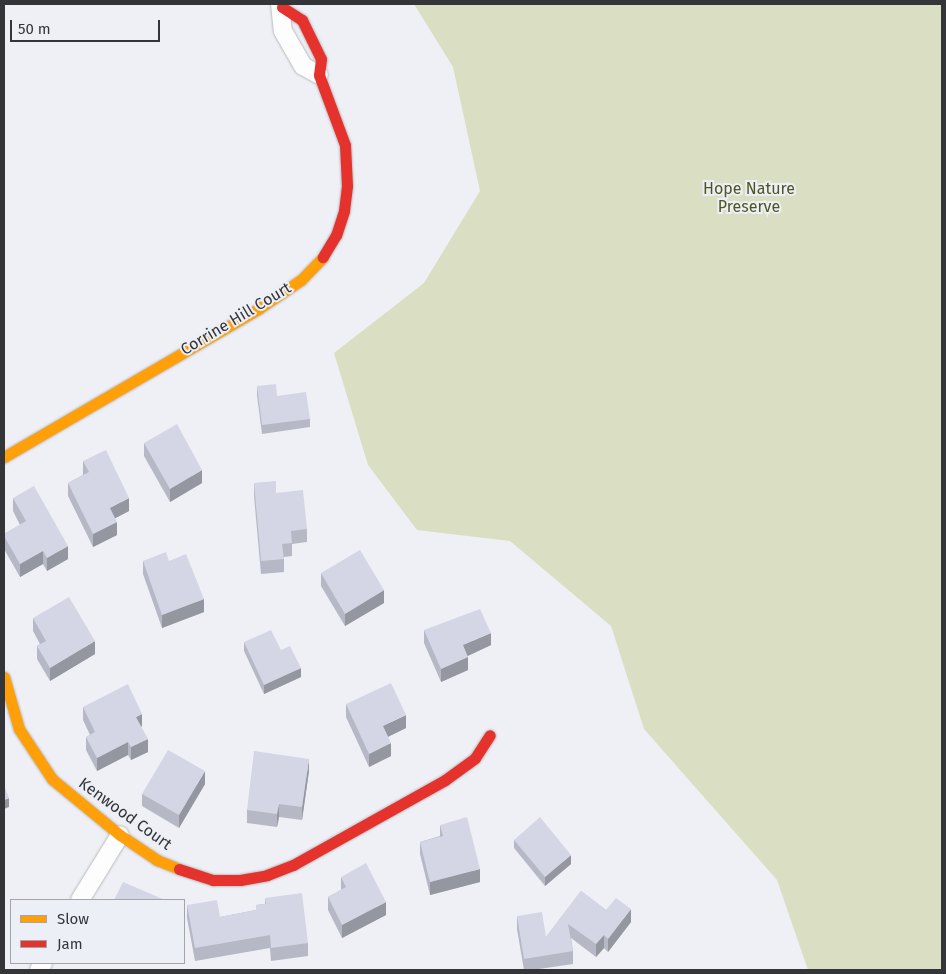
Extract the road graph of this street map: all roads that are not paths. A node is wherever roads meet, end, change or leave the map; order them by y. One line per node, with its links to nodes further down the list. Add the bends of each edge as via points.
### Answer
1 (281, 6): 2 (street, Corrine Hill Court, via 283,31 302,66)
2 (318, 75): 3 (street, Corrine Hill Court, via 341,129 347,161 344,211 336,235 323,257 301,280 258,309)
3 (4, 456)
4 (4, 677): 6 (street, Kenwood Court, via 19,730 31,751 70,796)
5 (490, 735): 6 (street, Kenwood Court, via 474,758 445,780 292,865 267,875 240,880 200,878 157,860)
6 (120, 835): 7 (street)
7 (81, 899)

